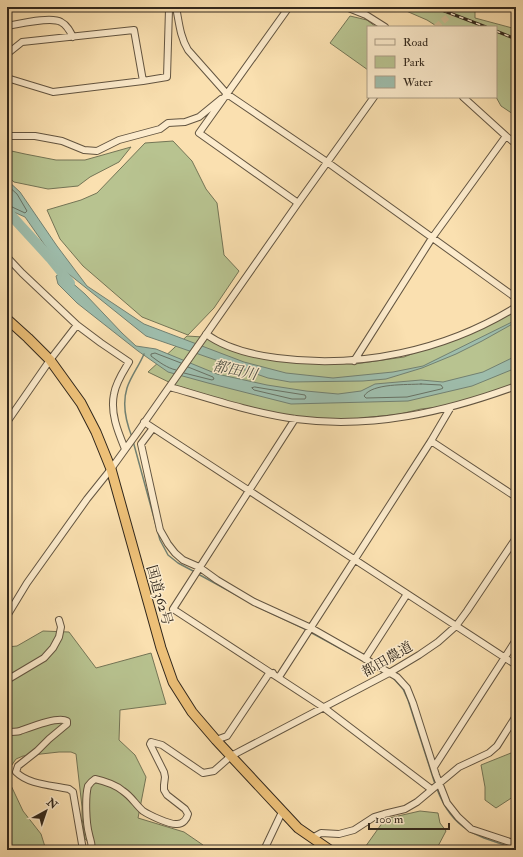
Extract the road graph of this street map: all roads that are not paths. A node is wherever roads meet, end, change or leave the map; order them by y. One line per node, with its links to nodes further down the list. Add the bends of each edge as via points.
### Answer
1 (15, 7): 5 (street)
2 (176, 7): 11 (street, via 169,9 167,77); 12 (street, via 185,45)
3 (289, 7): 12 (street)
4 (346, 7): 7 (street)
5 (7, 8)
6 (7, 26): 8 (street, via 50,19 60,20)
7 (383, 26)
8 (73, 37): 9 (street, via 22,42); 11 (street, via 134,30)
9 (7, 54)
10 (7, 78): 11 (street, via 53,92)
11 (142, 81)
12 (227, 94): 15 (street, via 198,117 185,122 168,123 160,129 119,140 97,151 84,150 62,141 36,136); 18 (street); 19 (street, via 199,134)
13 (373, 98): 18 (street)
14 (464, 98): 16 (street)
15 (7, 136)
16 (506, 136): 17 (street); 20 (street)
17 (516, 144)
18 (326, 162): 19 (street); 20 (street)
19 (298, 203): 26 (street)
20 (432, 238): 22 (street); 28 (street)
21 (7, 257): 25 (street)
22 (516, 298)
23 (516, 307): 28 (street, via 479,327 435,344 385,357)
24 (7, 319): 27 (highway, 国道362号)
25 (77, 324): 27 (street); 37 (street, via 129,362 114,394 113,412 118,432)
26 (206, 334): 28 (street, via 224,344 262,356 316,362); 29 (street)
27 (50, 360): 33 (street); 38 (highway, 国道362号, via 81,403)
28 (354, 361)
29 (170, 385): 32 (street, via 254,411); 34 (street)
30 (516, 386): 31 (street)
31 (451, 407): 32 (street, via 361,422); 36 (street)
32 (295, 419): 39 (street)
33 (7, 422)
34 (144, 422): 35 (street); 37 (street)
35 (153, 428): 39 (street); 43 (street, via 141,444 160,530 175,554)
36 (431, 441): 40 (street); 42 (street)
37 (127, 446): 38 (street)
38 (111, 469): 45 (street, via 27,583); 60 (highway, 国道362号, via 161,648 173,682 192,712)
39 (249, 491): 42 (street); 43 (street)
40 (516, 497)
41 (516, 538): 47 (street, 都田農道)
42 (355, 560): 44 (street); 48 (street)
43 (199, 568): 48 (street, via 254,602); 53 (street, via 173,609)
44 (408, 594): 47 (street); 51 (street)
45 (8, 614)
46 (59, 620): 56 (street, via 59,637 44,658)
47 (456, 626): 50 (street); 54 (street, 都田農道, via 438,642)
48 (309, 630): 51 (street); 55 (street)
49 (516, 640): 50 (street)
50 (504, 657): 52 (street); 62 (street)
51 (366, 659): 54 (street)
52 (516, 665)
53 (273, 673): 55 (street); 60 (street, via 268,675 227,736)
54 (389, 673): 57 (street, 都田農道); 62 (street, via 408,688)
55 (279, 677): 57 (street)
56 (7, 680)
57 (323, 707): 61 (street, 都田農道); 63 (street)
58 (516, 716): 63 (street, via 497,746 489,753 459,766)
59 (7, 732): 67 (street, via 58,719 67,721 67,724 18,766 16,772 34,782 73,792)
60 (216, 740): 61 (highway, 国道362号)
61 (231, 756): 64 (highway, 国道362号); 68 (street, 都田農道, via 214,771 203,773 162,745 151,742 164,772 164,790 188,814 182,823 177,824 149,815 123,790 100,780 93,780 87,793 87,826)
62 (434, 767): 63 (street)
63 (435, 786): 65 (street, via 405,809 374,817 354,830 338,834 321,833); 66 (street, via 458,817 471,829)
64 (282, 812): 65 (highway, 国道362号); 69 (street)
65 (312, 838): 70 (highway, 国道362号)
66 (516, 844)
67 (83, 850)
68 (91, 850)
69 (264, 850)
70 (330, 850)

